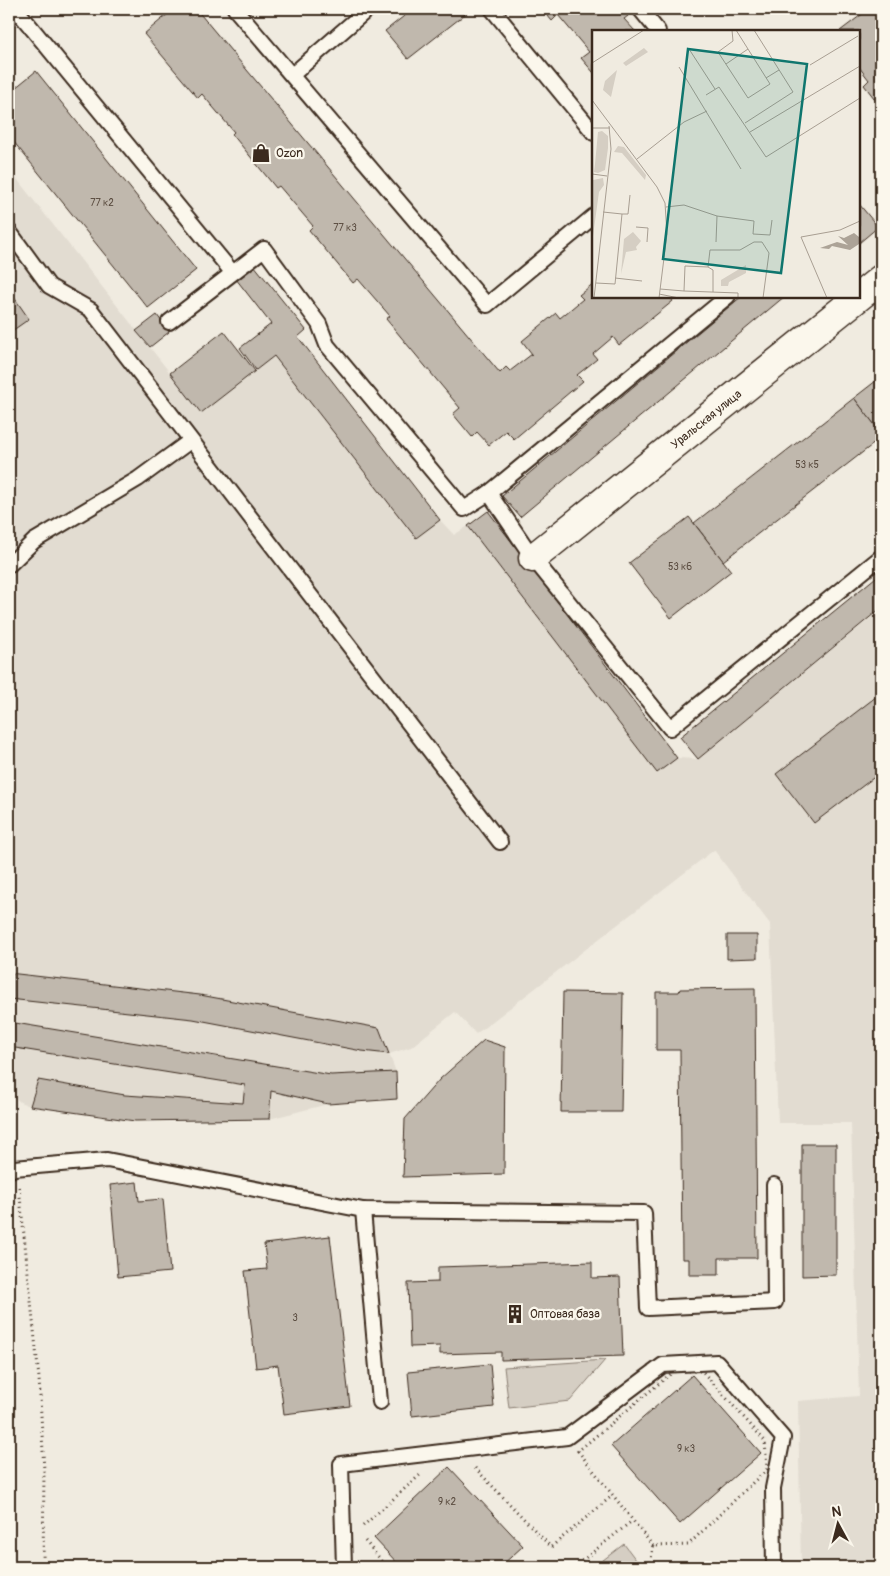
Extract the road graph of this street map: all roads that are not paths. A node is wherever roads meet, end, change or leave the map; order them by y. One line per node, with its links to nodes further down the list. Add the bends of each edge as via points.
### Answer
1 (16, 9): 11 (lane)
2 (235, 9): 7 (lane)
3 (368, 9): 7 (lane)
4 (492, 9): 8 (lane)
5 (640, 9): 6 (lane)
6 (657, 30)
7 (292, 75): 9 (lane, via 487,305)
8 (592, 131)
9 (592, 218)
10 (9, 231): 17 (lane, via 49,286 91,310)
11 (232, 272): 16 (lane); 18 (lane, via 264,249 319,324 326,345 464,509)
12 (881, 279): 13 (street, Уральская улица)
13 (860, 296)
14 (726, 298): 18 (lane)
15 (857, 298): 20 (street, Уральская улица)
16 (169, 322)
17 (190, 441): 21 (lane, via 138,478 34,541); 22 (lane)
18 (489, 493): 20 (lane)
19 (881, 557): 20 (lane, via 670,728)
20 (533, 558)
21 (9, 565)
22 (500, 842)
23 (11, 1170): 25 (lane, via 107,1160)
24 (774, 1186): 25 (lane, via 775,1302 648,1308 644,1213)
25 (363, 1210): 26 (lane)
26 (380, 1402)
27 (344, 1567): 28 (lane, via 340,1464 567,1437 663,1365 717,1362 783,1438 772,1488)
28 (774, 1567)

